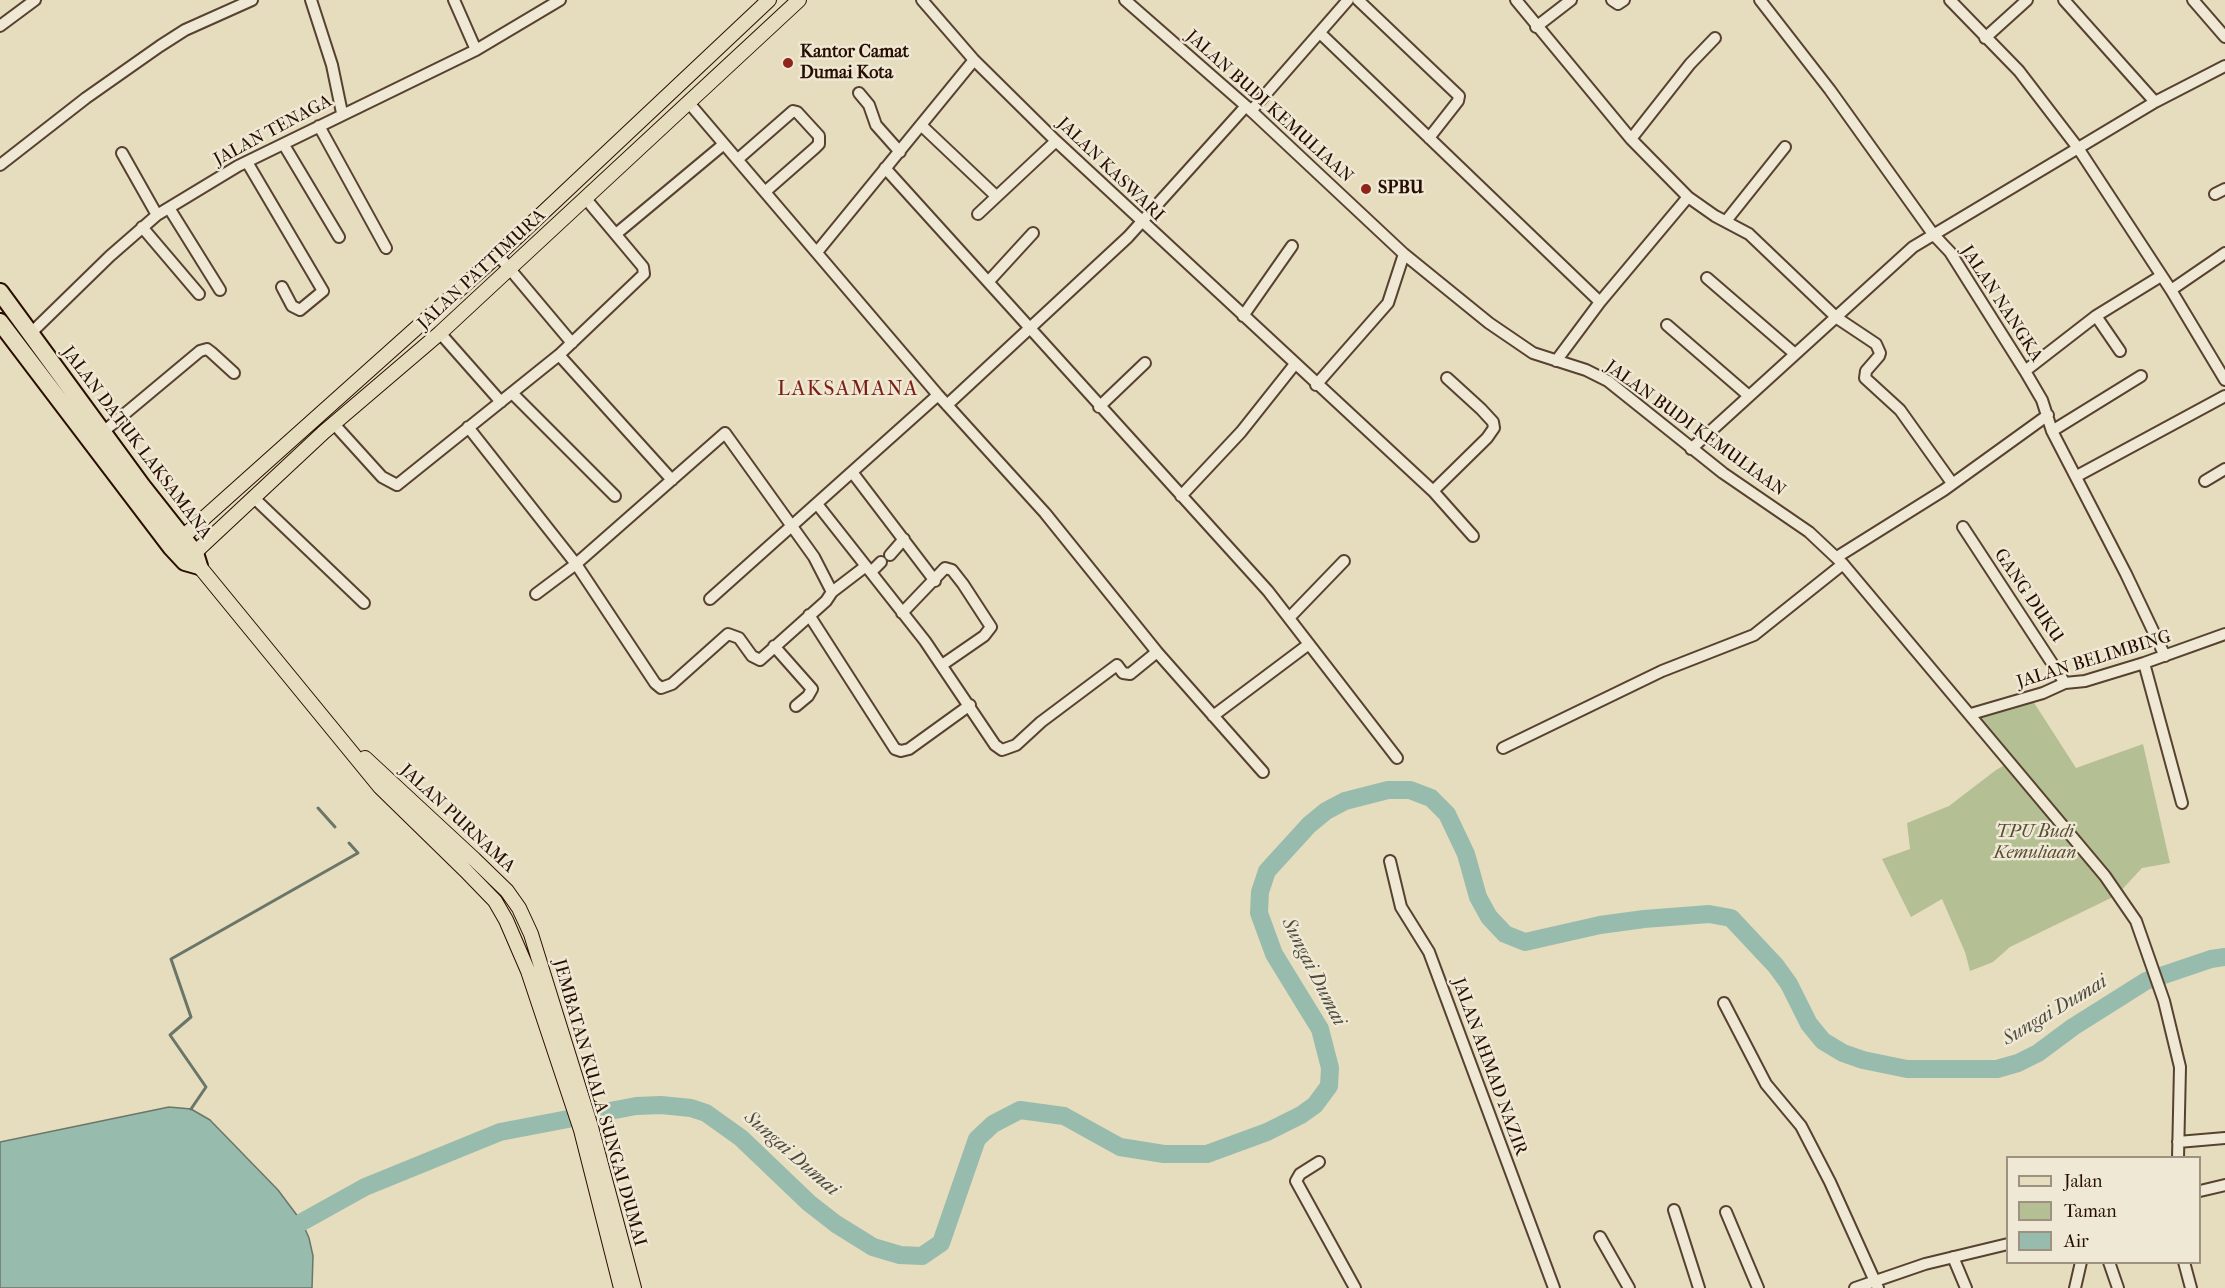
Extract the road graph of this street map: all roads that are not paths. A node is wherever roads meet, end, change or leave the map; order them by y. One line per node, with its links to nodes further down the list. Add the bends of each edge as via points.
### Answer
1 (35, 0): 21 (street)
2 (252, 0): 48 (street, via 184,30)
3 (311, 0): 34 (street, via 332,65)
4 (454, 0): 27 (street)
5 (560, 0): 27 (street, JALAN TENAGA)
6 (769, 0): 69 (main road, JALAN PATTIMURA)
7 (799, 0): 32 (main road, JALAN PATTIMURA)
8 (922, 0): 28 (street, JALAN KASWARI)
9 (1125, 0): 33 (street, JALAN BUDI KEMULIAAN)
10 (1358, 0): 37 (street, via 1459,96)
11 (1516, 0): 22 (street)
12 (1571, 0): 22 (street)
13 (1612, 0): 14 (street, via 1618,4)
14 (1624, 0)
15 (1760, 0): 62 (street, JALAN NANGKA, via 1888,168)
16 (1950, 0): 26 (street)
17 (2027, 0): 26 (street)
18 (2064, 0): 31 (street)
19 (2193, 0): 24 (street)
20 (1342, 2): 23 (street)
21 (0, 26)
22 (1536, 27): 38 (street)
23 (1320, 33): 33 (street); 37 (street)
24 (2225, 37)
25 (1715, 38): 38 (street)
26 (1985, 38): 43 (street, via 2019,71)
27 (476, 50): 34 (street, JALAN TENAGA)
28 (974, 60): 36 (street); 39 (street, JALAN KASWARI)
29 (2225, 66): 31 (street)
30 (859, 93): 44 (street, via 869,105 876,125)
31 (2155, 102): 43 (street)
32 (689, 103): 40 (street); 53 (main road, JALAN PATTIMURA)
33 (1249, 109): 58 (street); 68 (street, JALAN BUDI KEMULIAAN)
34 (342, 113): 35 (street, JALAN TENAGA)
35 (320, 126): 41 (street, JALAN TENAGA); 65 (street)
36 (922, 126): 44 (street); 51 (street)
37 (1429, 138): 79 (street)
38 (1631, 139): 52 (street)
39 (1056, 141): 51 (street); 58 (street, JALAN KASWARI)
40 (724, 144): 46 (street); 61 (street)
41 (284, 145): 47 (street, JALAN TENAGA); 63 (street)
42 (1785, 147): 57 (street)
43 (2078, 148): 62 (street); 71 (street)
44 (900, 152): 49 (street)
45 (122, 153): 56 (street)
46 (738, 159): 50 (street); 50 (street, via 793,111 819,136 819,144)
47 (247, 162): 54 (street, JALAN TENAGA); 74 (street, via 322,291 300,310 292,306)
48 (0, 165)
49 (885, 168): 66 (street); 73 (street)
50 (766, 191): 66 (street)
51 (996, 196): 55 (street)
52 (1688, 197): 57 (street); 79 (street)
53 (586, 199): 61 (street); 70 (main road, JALAN PATTIMURA)
54 (169, 208): 56 (street, JALAN TENAGA); 75 (street)
55 (978, 214)
56 (157, 215): 59 (street, JALAN TENAGA)
57 (1726, 221): 82 (street, via 1749,234)
58 (1142, 222): 80 (street, JALAN KASWARI); 85 (street)
59 (142, 227): 78 (street); 86 (street, JALAN TENAGA)
60 (1033, 233): 73 (street)
61 (616, 234): 88 (street, via 643,267 644,274)
62 (1933, 234): 82 (street, via 1894,263); 95 (street, JALAN NANGKA, via 1950,252)
63 (339, 237)
64 (1292, 246): 80 (street)
65 (386, 248)
66 (817, 252): 102 (street)
67 (2225, 253): 76 (street)
68 (1404, 254): 92 (street, JALAN BUDI KEMULIAAN, via 1509,338); 100 (street, via 1388,303)
69 (498, 255): 70 (street); 129 (main road, JALAN PATTIMURA)
70 (510, 268): 87 (main road, JALAN PATTIMURA); 88 (street)
71 (2161, 276): 76 (street); 81 (street)
72 (1707, 278): 90 (street)
73 (989, 281): 85 (street)
74 (282, 287)
75 (220, 290)
76 (2171, 290): 99 (street)
77 (0, 292): 86 (highway, JALAN DATUK LAKSAMANA)
78 (199, 294)
79 (1599, 302): 92 (street)
80 (1243, 316): 94 (street, JALAN KASWARI)
81 (2096, 316): 89 (street); 95 (street)
82 (1837, 318): 90 (street); 119 (street, via 1879,348 1879,356 1865,378 1900,410)
83 (0, 322): 129 (highway, JALAN DATUK LAKSAMANA)
84 (1667, 325): 103 (street)
85 (1030, 329): 106 (street); 107 (street)
86 (31, 333): 112 (highway, JALAN DATUK LAKSAMANA)
87 (440, 333): 105 (street); 109 (main road, JALAN PATTIMURA)
88 (572, 343): 91 (street)
89 (2120, 351)
90 (1796, 354): 103 (street)
91 (559, 355): 101 (street); 117 (street)
92 (1556, 361): 113 (street, JALAN BUDI KEMULIAAN, via 1608,381)
93 (1145, 363): 107 (street)
94 (1295, 364): 100 (street, JALAN KASWARI); 122 (street, via 1241,432)
95 (2025, 371): 108 (street, JALAN NANGKA)
96 (234, 373): 112 (street, via 212,352 200,351)
97 (2141, 376): 111 (street)
98 (1447, 378): 120 (street, via 1481,409 1494,428)
99 (2225, 380)
100 (1317, 385): 120 (street, JALAN KASWARI)
101 (512, 393): 105 (street); 121 (street)
102 (938, 395): 106 (street); 115 (street)
103 (1749, 396): 113 (street)
104 (2225, 396): 116 (street)
105 (501, 402): 110 (street)
106 (947, 405): 146 (street, via 1045,513)
107 (1099, 407): 122 (street)
108 (2048, 415): 111 (street, JALAN NANGKA); 119 (street)
109 (334, 424): 110 (street, via 382,477 397,485); 123 (main road, JALAN PATTIMURA)
110 (468, 428): 133 (street)
111 (2052, 431): 116 (street, JALAN NANGKA)
112 (103, 432): 129 (highway, JALAN DATUK LAKSAMANA)
113 (1691, 448): 132 (street, JALAN BUDI KEMULIAAN, via 1809,532)
114 (2225, 470): 118 (street)
115 (852, 472): 124 (street); 128 (street)
116 (2077, 476): 147 (street, JALAN NANGKA)
117 (672, 480): 125 (street, via 725,433); 133 (street)
118 (2205, 481)
119 (1952, 483): 132 (street)
120 (1433, 491): 127 (street, JALAN KASWARI)
121 (615, 496)
122 (1181, 496): 142 (street)
123 (253, 497): 130 (main road, JALAN PATTIMURA); 139 (street)
124 (817, 504): 125 (street); 134 (street)
125 (793, 527): 136 (street); 138 (street)
126 (1963, 527): 150 (street, GANG DUKU)
127 (1473, 536)
128 (904, 539): 134 (street, via 886,559); 135 (street)
129 (178, 542): 130 (highway, JALAN DATUK LAKSAMANA)
130 (193, 560): 155 (main road, JALAN PURNAMA)
131 (1344, 561): 142 (street)
132 (1840, 561): 153 (street, JALAN BUDI KEMULIAAN); 156 (street, via 1754,635 1662,671)
133 (576, 564): 137 (street); 145 (street, via 661,688 672,684 728,634 739,638 755,659 760,660)
134 (869, 569): 136 (street); 140 (street)
135 (935, 581): 140 (street); 149 (street, via 945,568 952,570 991,624 984,636)
136 (832, 592): 141 (street)
137 (536, 594)
138 (710, 599)
139 (364, 603)
140 (902, 613): 149 (street)
141 (809, 615): 145 (street); 151 (street, via 895,749 909,749)
142 (1289, 618): 144 (street)
143 (2225, 634): 147 (street, JALAN BELIMBING)
144 (1309, 644): 154 (street); 157 (street)
145 (774, 646): 152 (street, via 812,689)
146 (1157, 652): 151 (street, via 1130,674 1123,673 1117,665 1107,671 1005,750 995,746); 154 (street)
147 (2165, 656): 148 (street, JALAN BELIMBING)
148 (2144, 663): 150 (street, JALAN BELIMBING, via 2085,681); 159 (street)
149 (942, 665): 151 (street)
150 (2065, 682): 153 (street, JALAN BELIMBING, via 2043,693)
151 (970, 705)
152 (796, 706)
153 (1971, 714): 165 (street, JALAN BUDI KEMULIAAN, via 2113,886 2144,940 2180,1067)
154 (1213, 716): 158 (street)
155 (345, 741): 161 (main road, JALAN PURNAMA, via 507,891); 162 (main road, JALAN PURNAMA, via 387,795 495,902)
156 (1503, 748)
157 (1397, 758)
158 (1263, 771)
159 (2182, 803)
160 (1390, 861): 181 (street, JALAN AHMAD NAZIR, via 1401,907 1428,952)
161 (531, 934): 179 (main road, JEMBATAN KUALA SUNGAI DUMAI, via 591,1127)
162 (514, 939): 179 (main road, JEMBATAN KUALA SUNGAI DUMAI, via 581,1130)
163 (1724, 1003): 178 (street, via 1766,1084 1801,1125)
164 (2225, 1138): 165 (street)
165 (2178, 1142): 166 (street, JALAN BUDI KEMULIAAN)
166 (2178, 1156)
167 (1319, 1162): 180 (street, via 1296,1181)
168 (2225, 1185): 169 (street)
169 (2201, 1191)
170 (1674, 1210): 183 (street)
171 (1726, 1212): 184 (street)
172 (1600, 1237): 182 (street)
173 (2006, 1244): 174 (street)
174 (1953, 1257): 178 (street); 186 (street)
175 (2081, 1264): 187 (street)
176 (2109, 1264): 188 (street)
177 (2184, 1264): 189 (street)
178 (1876, 1284): 185 (street)
179 (627, 1286)
180 (1355, 1288)
181 (1554, 1288)
182 (1629, 1288)
183 (1699, 1288)
184 (1758, 1288)
185 (1855, 1288)
186 (1966, 1288)
187 (2075, 1288)
188 (2118, 1288)
189 (2191, 1288)

